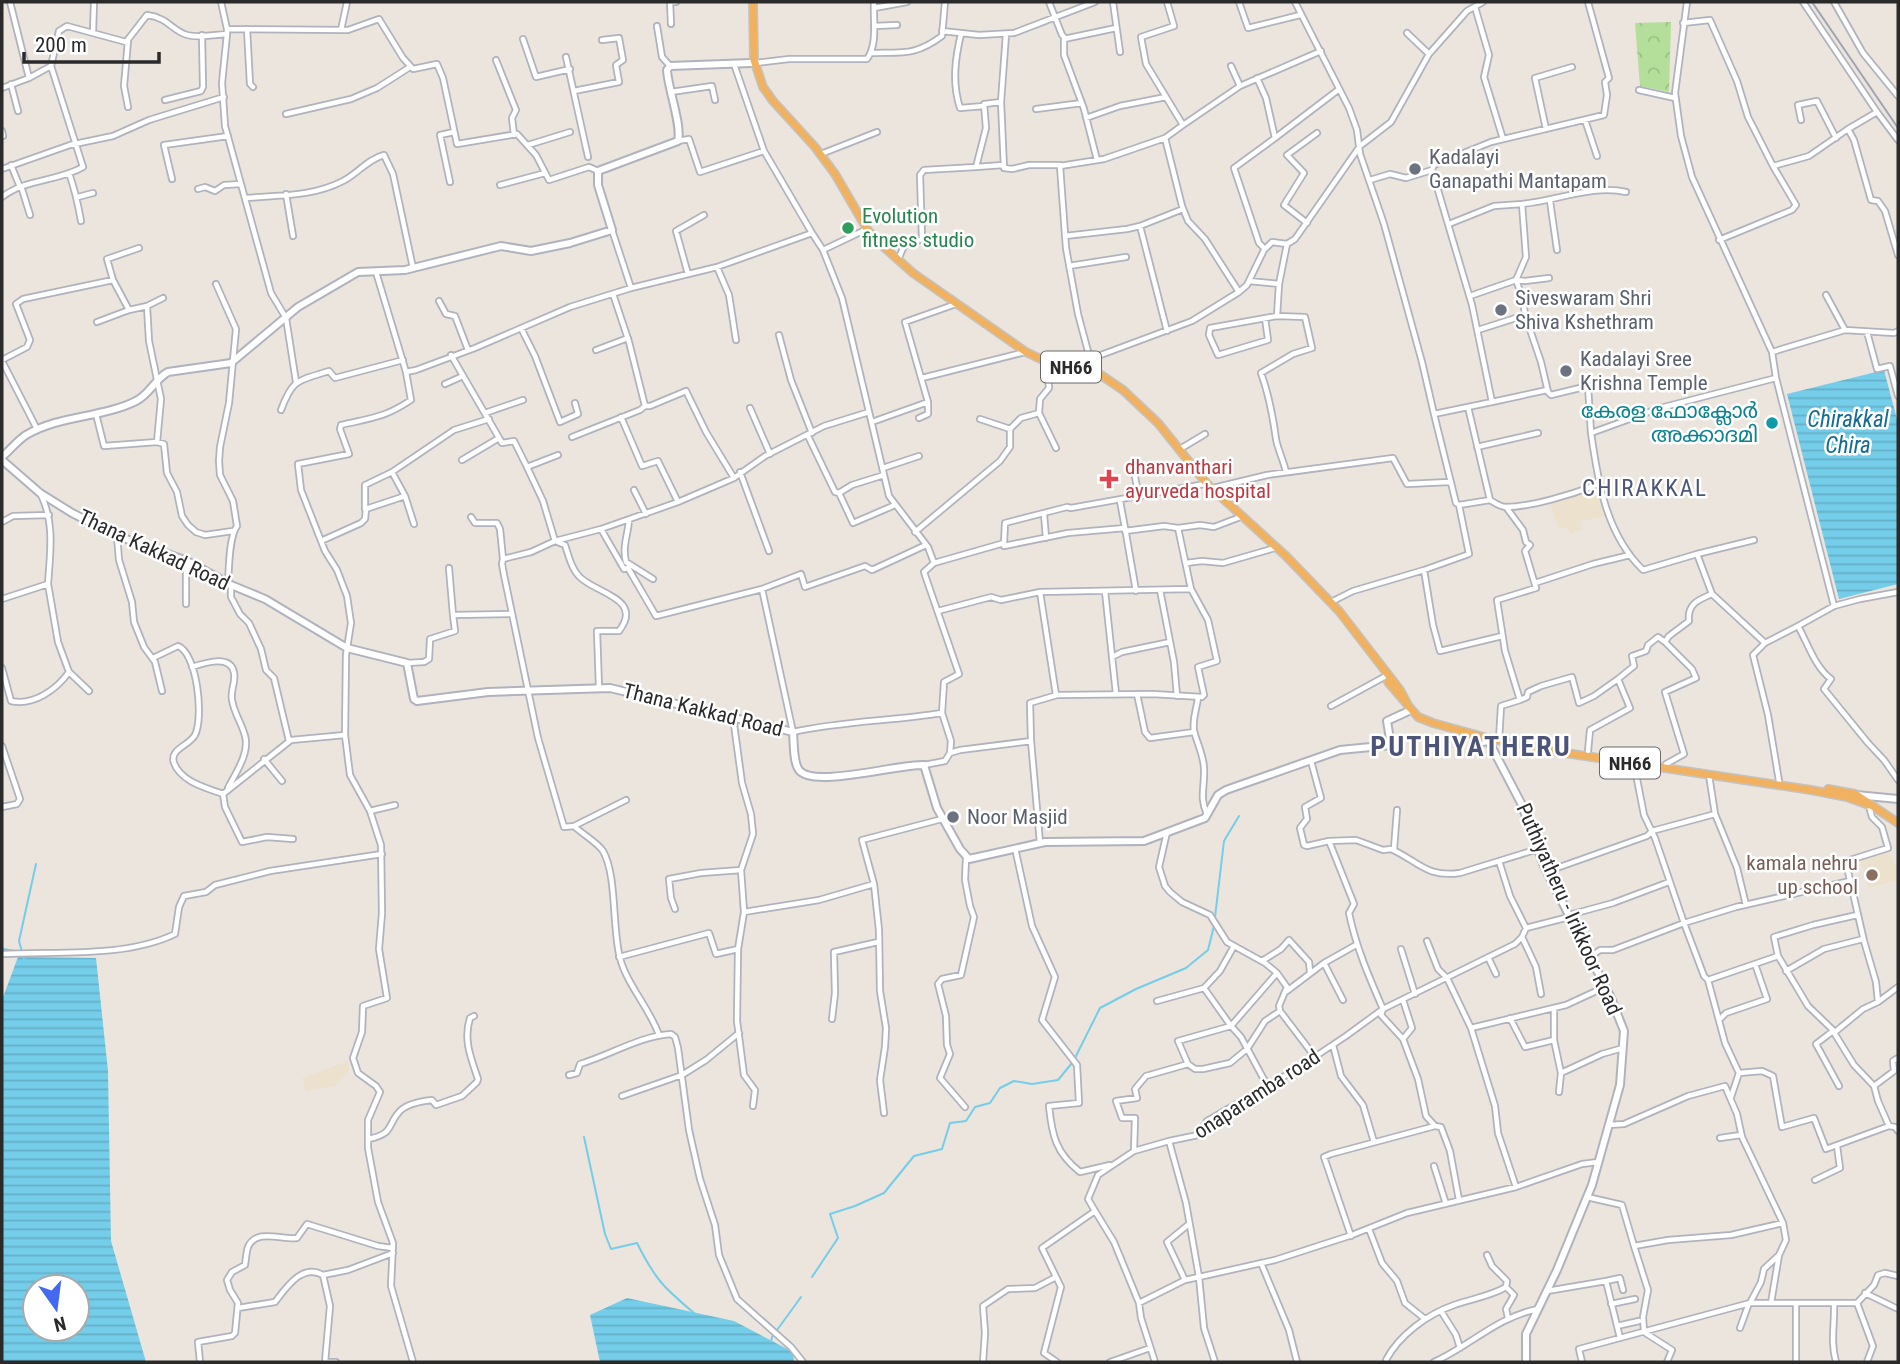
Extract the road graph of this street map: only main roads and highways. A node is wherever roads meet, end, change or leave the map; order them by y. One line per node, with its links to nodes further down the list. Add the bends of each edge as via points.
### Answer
1 (751, 2): 2 (highway, NH66)
2 (753, 63): 3 (main road, via 670,66 678,141 598,171 612,230 531,251 501,246 413,269 358,272 298,307 231,363 168,372 135,401 38,430 20,440); 4 (highway, NH66, via 765,97 820,155 867,229 897,261 1026,352 1047,362 1098,373 1123,390 1158,423 1210,486)
3 (2, 459): 5 (main road, Thana Kakkad Road, via 40,493 72,513 265,599 347,648 407,663 417,701 488,692 610,688 793,732 797,768 811,777 925,765 934,802 966,858 1040,842 1144,841 1202,820 1226,790 1352,747 1391,745 1387,721)
4 (1329, 603): 5 (highway, NH66); 5 (highway, NH66)
5 (1412, 710): 6 (highway, NH66); 7 (highway, NH66, via 1433,723)
6 (1499, 738): 7 (highway, NH66); 8 (highway, NH66)
7 (1488, 740): 16 (main road, Puthiyatheru - Irikkoor Road, via 1623,1031 1620,1085 1598,1162 1526,1334)
8 (1588, 754): 9 (highway, NH66); 9 (highway, NH66)
9 (1664, 766): 10 (highway, NH66); 10 (highway, NH66)
10 (1779, 783): 11 (highway, NH66); 12 (highway, NH66)
11 (1856, 795): 12 (highway); 13 (main road); 14 (highway, NH66)
12 (1847, 797): 14 (highway, NH66)
13 (1898, 799)
14 (1869, 805): 15 (highway, NH66)
15 (1898, 823)
16 (1526, 1362)

